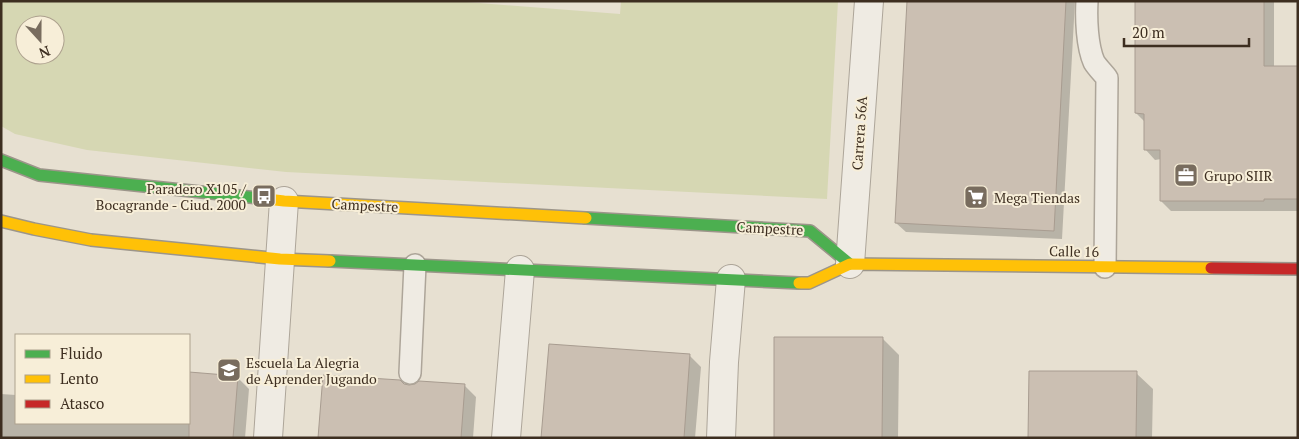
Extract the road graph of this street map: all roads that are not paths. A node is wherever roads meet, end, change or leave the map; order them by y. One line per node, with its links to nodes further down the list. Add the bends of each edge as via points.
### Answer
1 (869, 1): 7 (street, Carrera 56A)
2 (1087, 1): 9 (lane, via 1092,56 1107,78)
3 (1, 160): 4 (street, Campestre, via 39,175)
4 (284, 201): 6 (street); 7 (street, Campestre, via 810,230)
5 (1, 221): 6 (street, via 91,240)
6 (280, 259): 8 (street); 14 (street)
7 (850, 264): 9 (street, Calle 16); 12 (street, via 809,283)
8 (415, 265): 11 (street); 13 (lane)
9 (1105, 267): 10 (street, Calle 16)
10 (1298, 269)
11 (520, 270): 12 (street); 15 (street)
12 (731, 279): 16 (street)
13 (410, 373)
14 (268, 438)
15 (506, 438)
16 (721, 438)

